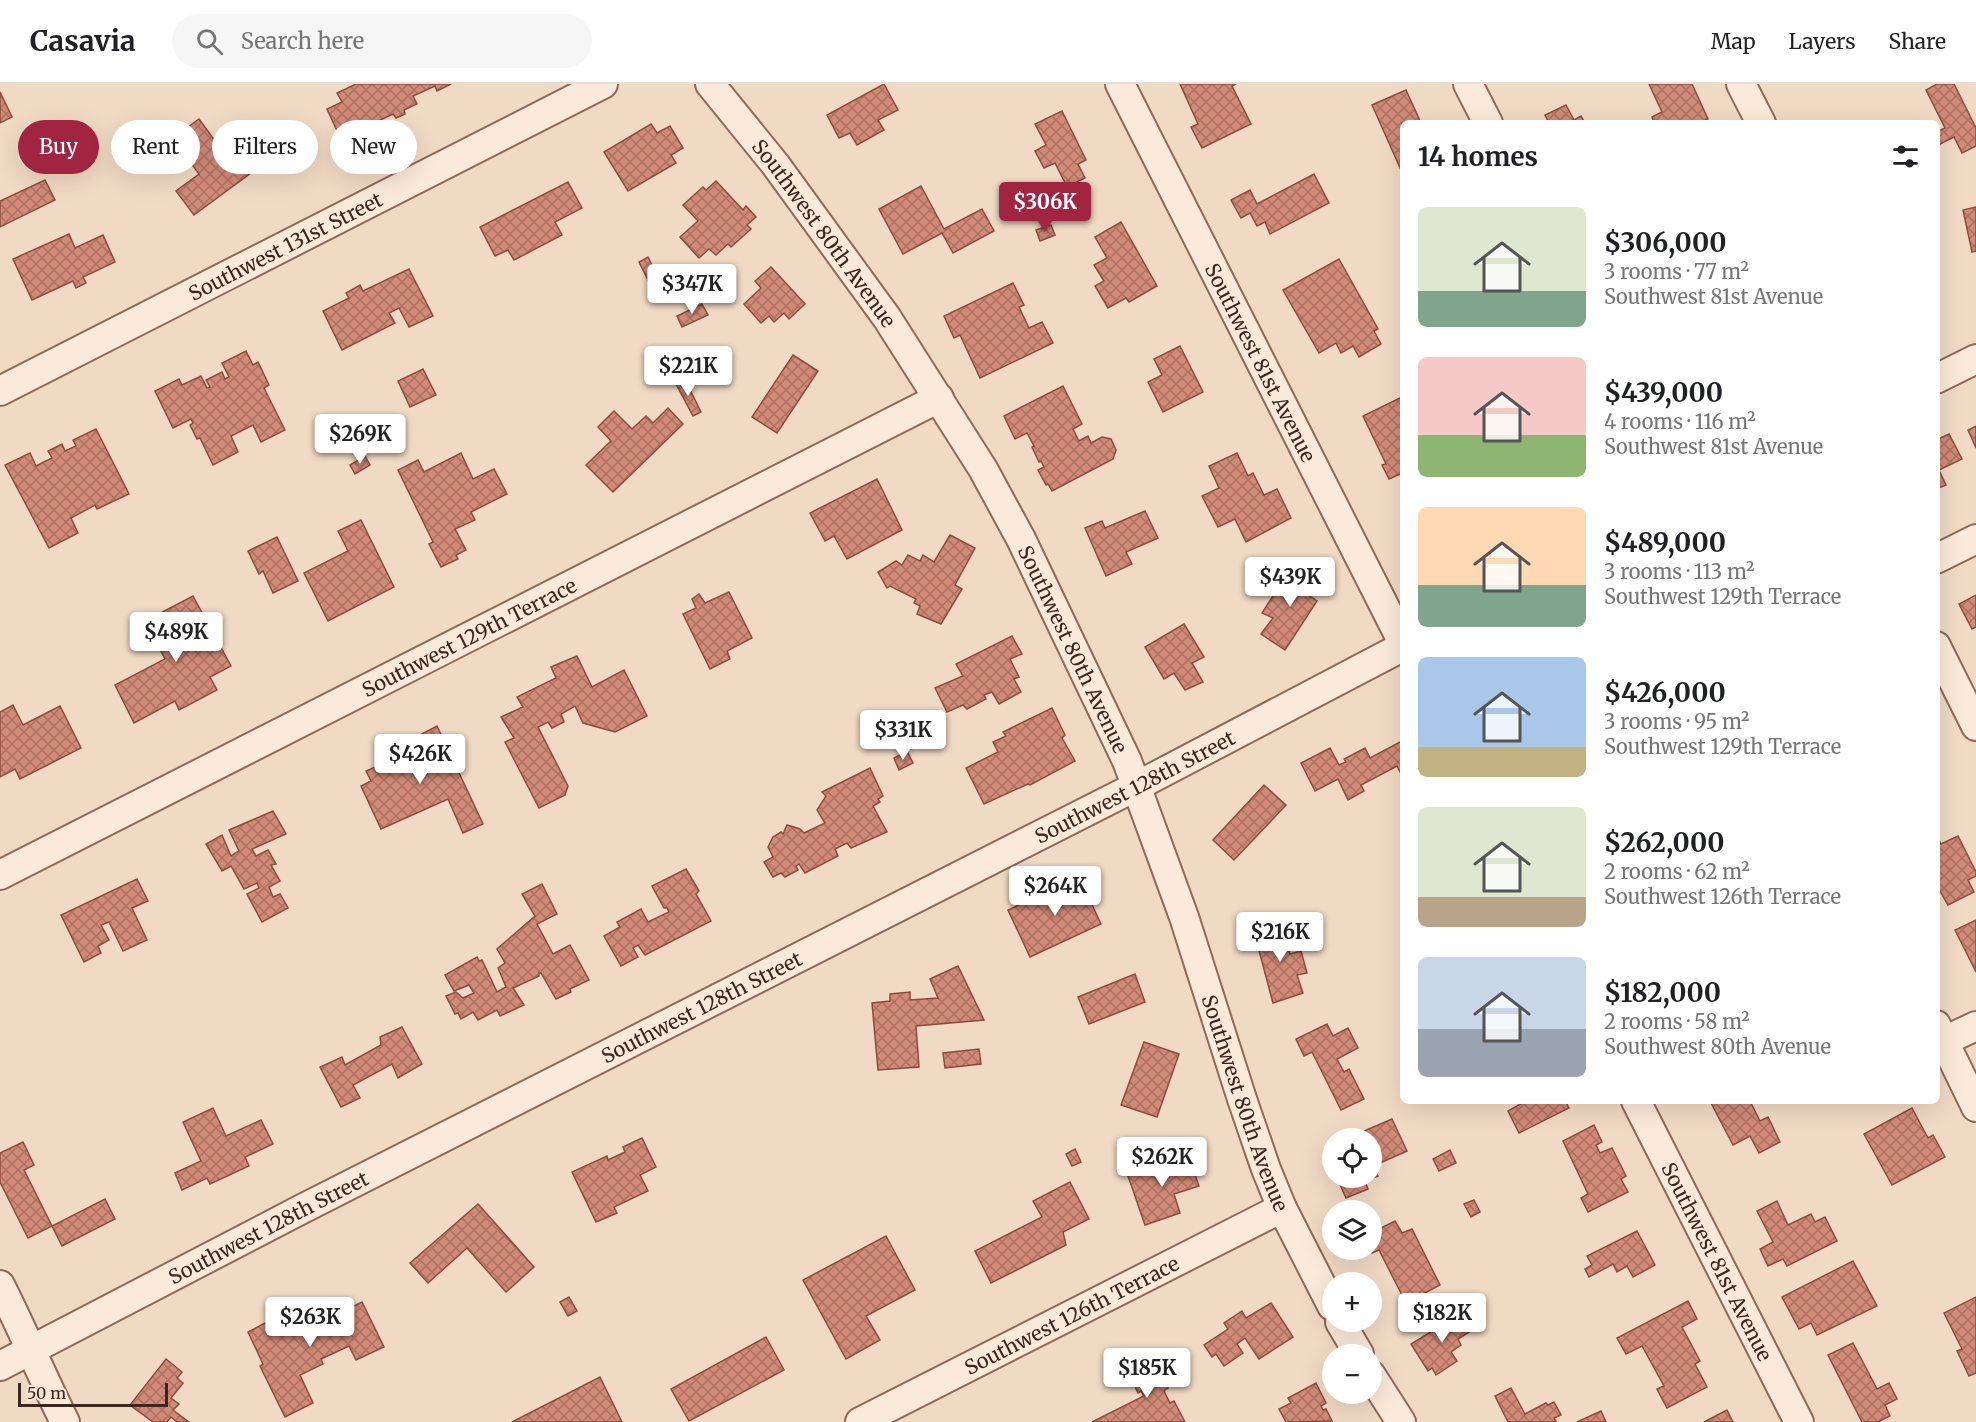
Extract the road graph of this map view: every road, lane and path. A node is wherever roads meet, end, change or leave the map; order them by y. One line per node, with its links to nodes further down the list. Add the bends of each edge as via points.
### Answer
1 (603, 84): 10 (street, Southwest 131st Street)
2 (710, 84): 11 (street, Southwest 80th Avenue, via 864,284)
3 (1120, 84): 14 (street, Southwest 81st Avenue)
4 (1468, 84): 6 (street)
5 (1741, 84): 7 (street)
6 (1486, 120)
7 (1759, 120)
8 (1976, 359): 9 (street)
9 (1940, 378)
10 (0, 391)
11 (939, 398): 18 (street, Southwest 80th Avenue, via 1021,538); 19 (street, Southwest 129th Terrace)
12 (1976, 539): 13 (street)
13 (1940, 557)
14 (1400, 637)
15 (1400, 648): 18 (street, Southwest 128th Street)
16 (1940, 654): 17 (street)
17 (1976, 726)
18 (1137, 786): 24 (street, Southwest 80th Avenue); 27 (street, Southwest 128th Street)
19 (0, 875)
20 (1976, 1026): 21 (street)
21 (1952, 1042): 23 (street)
22 (1638, 1104): 33 (street, Southwest 81st Avenue)
23 (1976, 1107)
24 (1282, 1208): 26 (street, Southwest 80th Avenue); 31 (street, Southwest 126th Terrace)
25 (0, 1285): 27 (street)
26 (1322, 1286)
27 (32, 1350): 28 (street, Southwest 128th Street); 30 (street)
28 (0, 1366)
29 (1382, 1392): 32 (street)
30 (65, 1422)
31 (860, 1422)
32 (1401, 1422)
33 (1799, 1422)

